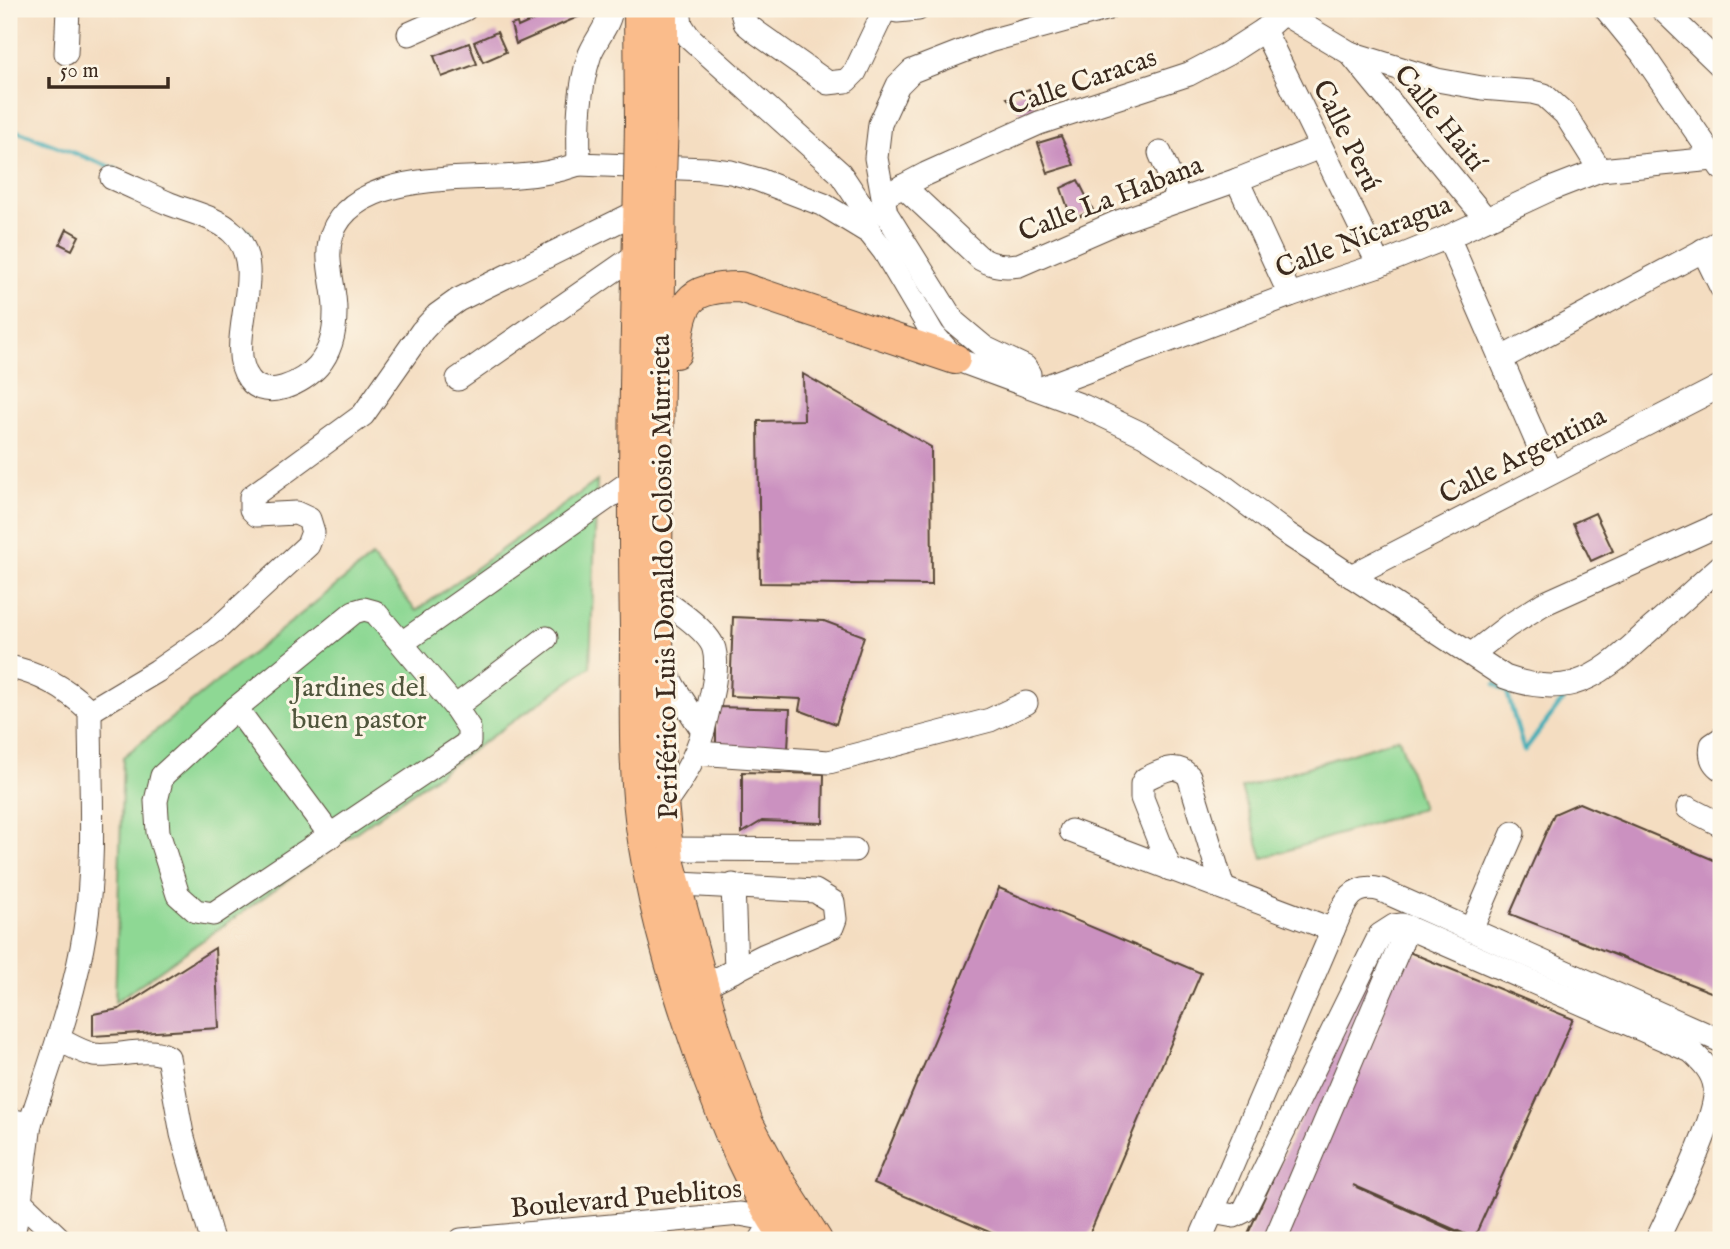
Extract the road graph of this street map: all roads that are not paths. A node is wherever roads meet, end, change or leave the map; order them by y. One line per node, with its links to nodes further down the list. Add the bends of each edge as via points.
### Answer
1 (68, 9): 13 (street)
2 (466, 9): 12 (street)
3 (741, 9): 4 (street, via 756,32 828,83 846,81 856,72)
4 (885, 9): 5 (street)
5 (918, 9)
6 (1105, 9): 23 (street, via 989,41 912,71 898,85 880,124 876,158)
7 (1606, 9): 18 (street)
8 (1662, 9): 15 (street)
9 (1284, 11): 11 (street, Calle Caracas); 14 (street)
10 (643, 12): 19 (street, via 596,40 579,106); 24 (main road, Periférico Luis Donaldo Colosio Murrieta, bridge, via 651,120); 27 (street, via 681,25 841,173 862,206)
11 (1264, 30): 16 (street, Calle Perú); 23 (street, Calle Caracas, via 1189,74 1039,123)
12 (409, 34)
13 (66, 52)
14 (1350, 53): 20 (street, via 1437,80 1544,95 1565,114); 26 (street, Calle Haití)
15 (1721, 66)
16 (1320, 148): 22 (street, Calle La Habana); 31 (street, Calle Perú)
17 (1160, 153): 25 (street)
18 (1718, 160): 20 (street, Calle Nicaragua)
19 (579, 164): 21 (street, via 553,173 415,183 378,191 355,204 342,215 331,235 328,263 336,302 335,330 328,350 317,367 299,381 271,390 255,386 244,370 241,348 248,282 244,246 214,220); 27 (street, via 731,172 824,205)
20 (1600, 170): 26 (street, Calle Nicaragua)
21 (112, 178)
22 (1237, 180): 25 (street, Calle La Habana); 33 (street)
23 (893, 191): 25 (street, Calle La Habana, via 981,259 1006,267); 38 (street, via 886,213 954,322 985,348 1025,367)
24 (650, 192): 30 (main road, Periférico Luis Donaldo Colosio Murrieta); 53 (street, via 437,316 363,415 251,497 251,509 257,515 296,513 309,519 313,532 308,545 215,631)
25 (1180, 200)
26 (1486, 219): 28 (street, Calle Nicaragua)
27 (870, 233): 34 (street, via 933,334)
28 (1448, 237): 31 (street, Calle Nicaragua); 35 (street)
29 (1712, 245): 32 (street); 35 (street)
30 (649, 246): 36 (street); 40 (main road, Periférico Luis Donaldo Colosio Murrieta)
31 (1379, 265): 33 (street, Calle Nicaragua)
32 (1721, 287)
33 (1290, 295): 38 (street, Calle Nicaragua)
34 (955, 359): 38 (street); 40 (main road, via 740,287 709,288 688,302 680,316)
35 (1500, 359): 39 (street)
36 (458, 379)
37 (1721, 386): 39 (street, Calle Argentina)
38 (1033, 387): 43 (street, via 1144,435)
39 (1550, 471): 43 (street, Calle Argentina)
40 (646, 486): 44 (main road, Periférico Luis Donaldo Colosio Murrieta); 46 (street)
41 (1721, 524): 47 (street, via 1543,604)
42 (1721, 566): 47 (street, via 1614,661 1576,682 1548,687 1519,682)
43 (1351, 576): 47 (street)
44 (646, 590): 48 (main road, Periférico Luis Donaldo Colosio Murrieta); 55 (street, via 698,628 713,647 715,669); 57 (main road, Periférico Luis Donaldo Colosio Murrieta)
45 (546, 638): 51 (street)
46 (402, 643): 51 (street); 52 (street, via 375,612 359,610)
47 (1472, 654)
48 (659, 658): 55 (street); 57 (main road, Periférico Luis Donaldo Colosio Murrieta)
49 (9, 667): 53 (street, via 52,681)
50 (1026, 703): 55 (street, via 990,720 829,762)
51 (455, 707): 62 (street, via 469,728 469,742)
52 (236, 708): 62 (street); 62 (street, via 175,761 157,790 158,832 178,895 196,911 213,914)
53 (90, 711): 74 (street, via 86,927)
54 (1721, 739): 56 (street, via 1711,750)
55 (700, 742): 57 (street, via 683,778)
56 (1721, 769)
57 (651, 808): 63 (main road, Periférico Luis Donaldo Colosio Murrieta)
58 (1688, 808): 59 (street)
59 (1721, 825)
60 (1071, 831): 65 (street)
61 (1513, 833): 71 (street)
62 (331, 836)
63 (656, 849): 64 (street); 66 (main road, Periférico Luis Donaldo Colosio Murrieta)
64 (854, 850)
65 (1171, 869): 68 (street); 68 (street, via 1141,790 1145,779 1177,768 1189,776)
66 (663, 883): 67 (street); 73 (main road, Periférico Luis Donaldo Colosio Murrieta)
67 (733, 885): 72 (street); 72 (street, via 815,891 833,902 835,919 823,932)
68 (1223, 888): 70 (street)
69 (1408, 927): 79 (street, via 1394,926 1380,936 1244,1211 1234,1216); 88 (street); 89 (street, via 1691,1051 1709,1069 1714,1103)
70 (1333, 930): 71 (street, via 1353,893 1372,887); 79 (street)
71 (1471, 930): 75 (street)
72 (736, 970): 73 (street)
73 (692, 992): 77 (main road, Periférico Luis Donaldo Colosio Murrieta, via 715,1029 748,1123); 80 (main road, Periférico Luis Donaldo Colosio Murrieta, via 727,1130)
74 (58, 1039): 76 (street); 84 (street, via 95,1055 154,1053 168,1057 182,1134)
75 (1721, 1041)
76 (19, 1122): 78 (street)
77 (777, 1177): 80 (main road); 86 (main road, Periférico Luis Donaldo Colosio Murrieta)
78 (20, 1201): 82 (street); 83 (street)
79 (1212, 1212): 87 (street)
80 (774, 1234): 81 (street, Boulevard Pueblitos, via 749,1214 731,1214); 86 (main road)
81 (512, 1239): 85 (street, Boulevard Pueblitos)
82 (12, 1240)
83 (61, 1240)
84 (212, 1240)
85 (461, 1240)
86 (815, 1240)
87 (1200, 1240)
88 (1275, 1240)
89 (1657, 1240)

